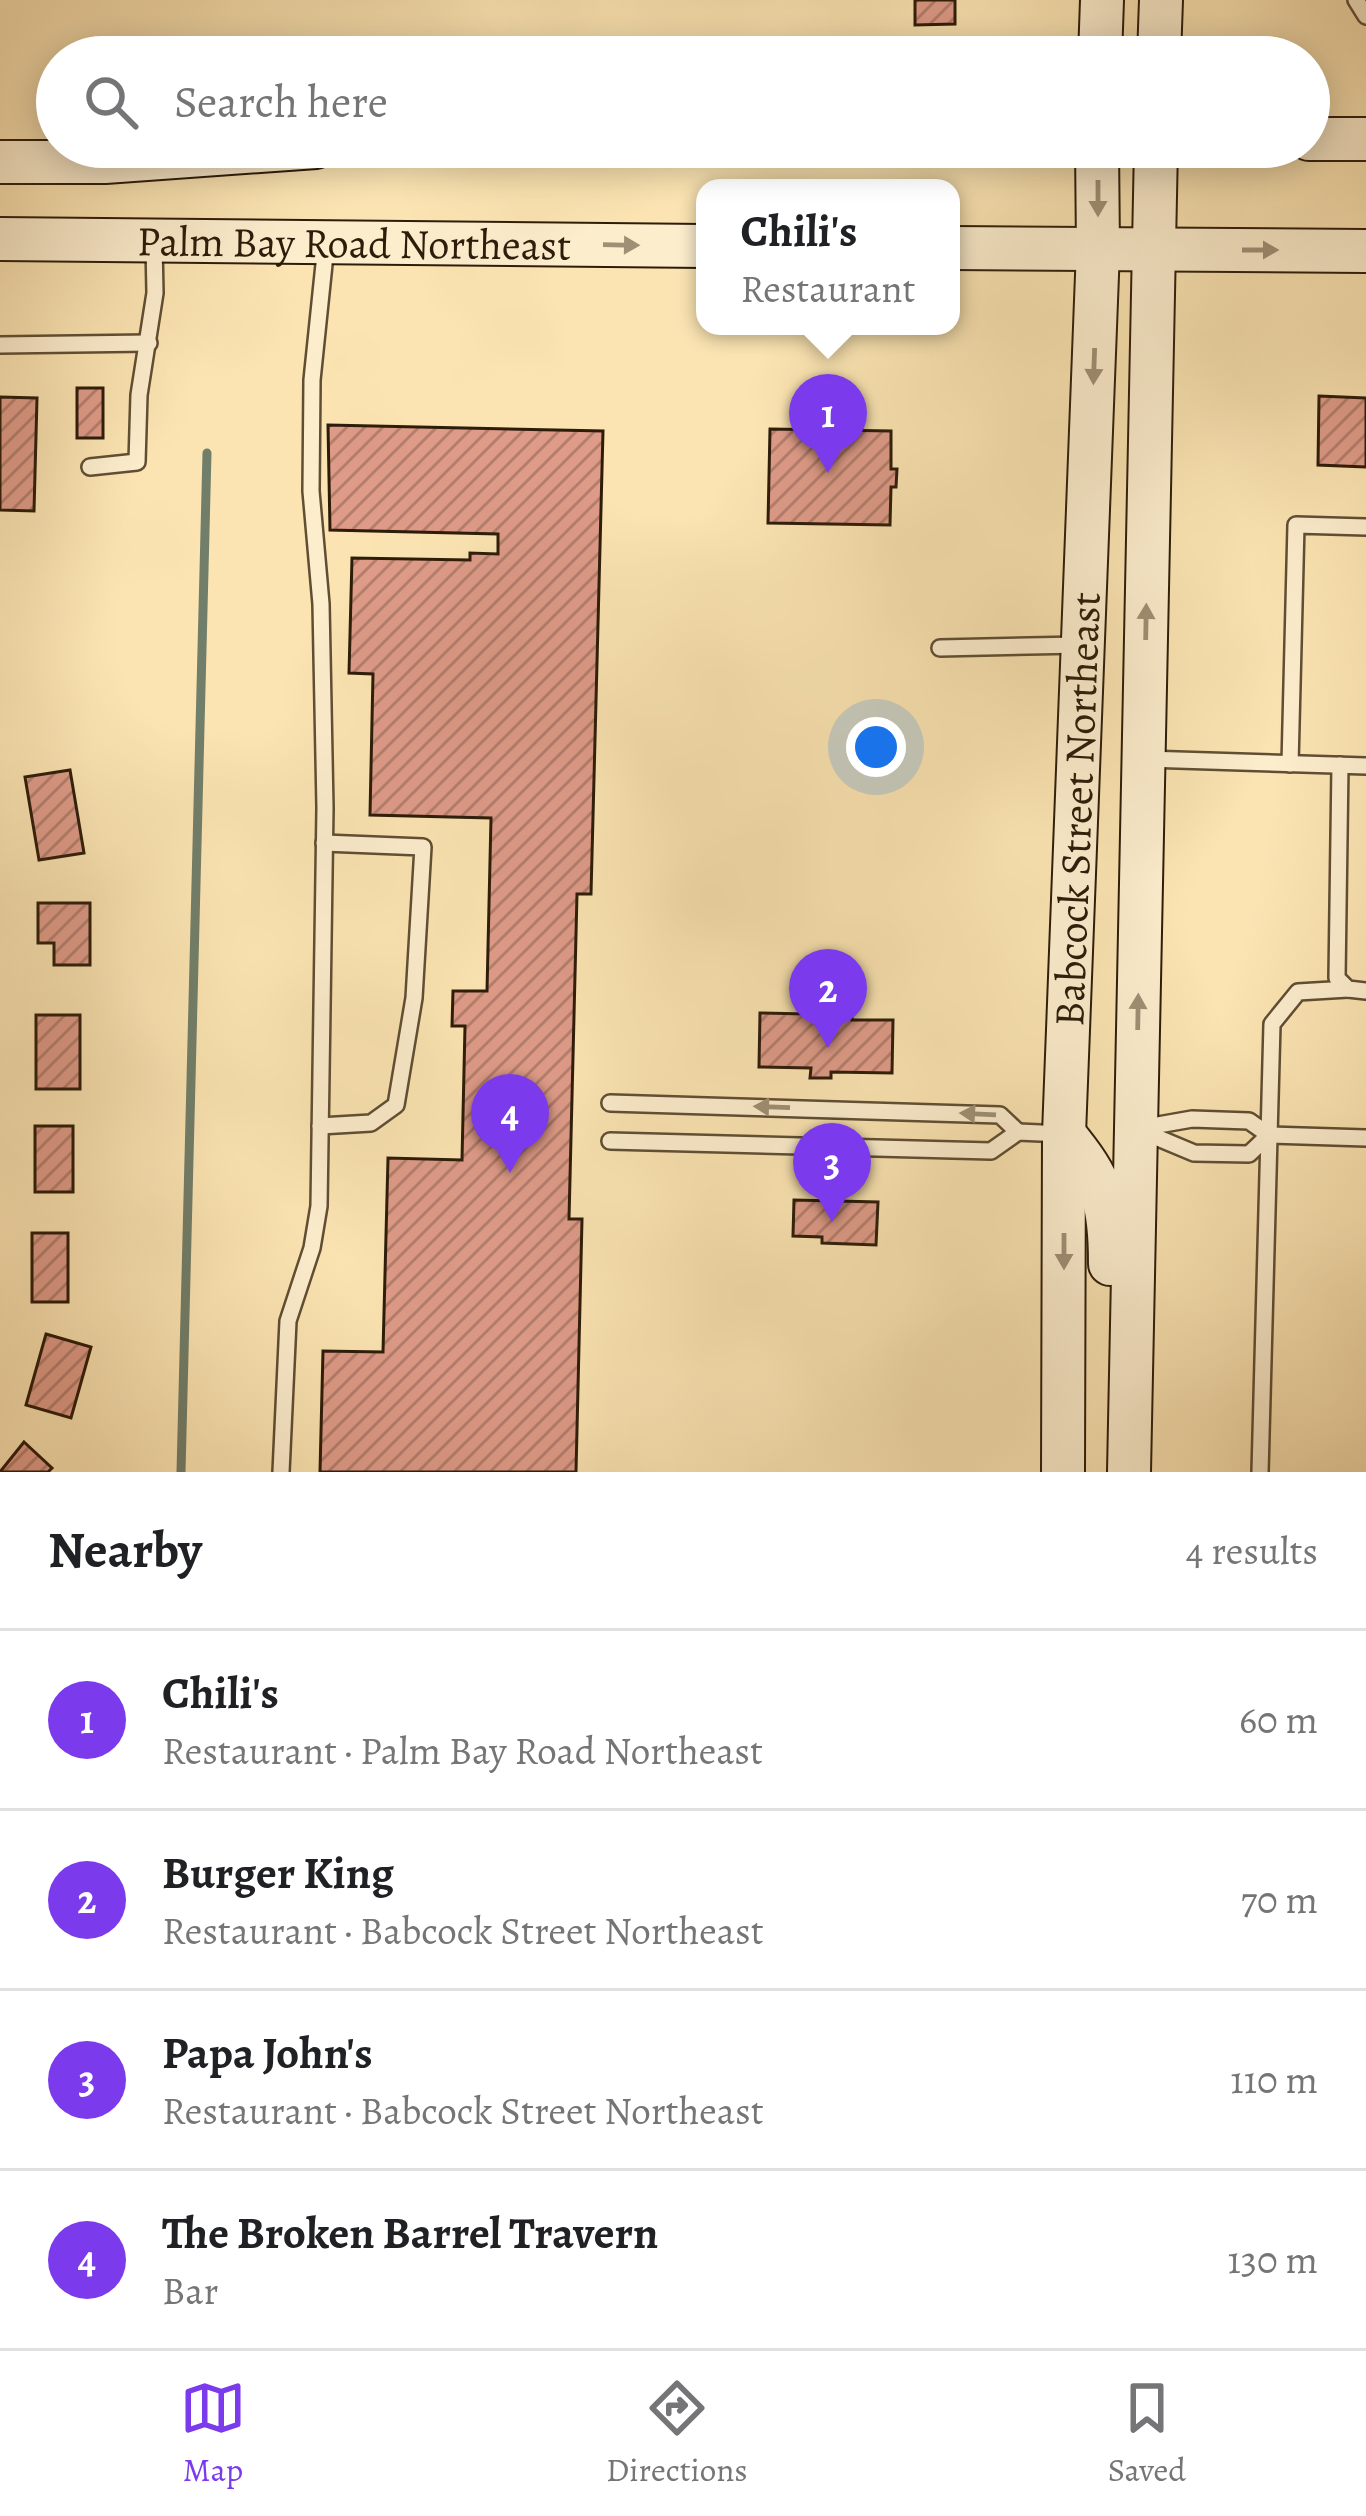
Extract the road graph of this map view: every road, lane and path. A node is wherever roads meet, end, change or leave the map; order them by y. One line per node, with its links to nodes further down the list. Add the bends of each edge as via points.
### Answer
1 (1102, 0): 5 (main road)
2 (1161, 0): 6 (main road)
3 (1356, 0): 4 (lane)
4 (1366, 16)
5 (1101, 36)
6 (1160, 36)
7 (1330, 139): 8 (main road)
8 (1366, 139)
9 (0, 162): 10 (main road, Palm Bay Road Northeast)
10 (36, 162)
11 (1097, 168): 18 (main road, Babcock Street Northeast, one-way to 18)
12 (1156, 168): 19 (main road, Babcock Street Northeast)
13 (0, 239): 14 (main road, Palm Bay Road Northeast)
14 (154, 241): 15 (main road, Palm Bay Road Northeast); 21 (lane)
15 (326, 242): 16 (main road, Palm Bay Road Northeast, one-way to 16); 31 (lane, via 310,491 322,604)
16 (696, 246)
17 (960, 248): 18 (main road)
18 (1098, 249): 19 (main road); 25 (main road, Babcock Street Northeast, one-way to 25)
19 (1154, 250): 20 (main road, one-way to 20); 27 (main road, Babcock Street Northeast, one-way to 19)
20 (1366, 251)
21 (148, 343): 22 (lane); 23 (lane, via 137,462)
22 (0, 345)
23 (90, 467)
24 (1366, 527): 28 (lane, via 1296,525)
25 (1083, 645): 26 (lane); 38 (main road, Babcock Street Northeast)
26 (940, 648)
27 (1143, 759): 28 (lane); 36 (main road, Babcock Street Northeast, one-way to 27)
28 (1290, 764): 29 (lane)
29 (1340, 765): 30 (lane); 32 (lane, via 1337,978)
30 (1366, 766)
31 (325, 843): 35 (lane); 35 (lane, via 423,847 414,998 396,1105 371,1123)
32 (1348, 989): 33 (lane); 39 (lane, via 1298,992 1272,1024)
33 (1366, 991)
34 (610, 1103): 37 (lane, one-way to 34, via 1000,1115)
35 (320, 1126): 43 (lane, via 319,1206 288,1321)
36 (1136, 1129): 39 (lane, via 1192,1119 1249,1121); 39 (lane, via 1194,1153 1249,1154); 42 (main road, Babcock Street Northeast)
37 (1018, 1132): 38 (lane); 41 (lane, via 991,1151)
38 (1064, 1134): 42 (main road, via 1095,1172 1110,1225 1110,1346); 44 (main road, Babcock Street Northeast, one-way to 44)
39 (1268, 1136): 40 (lane); 46 (lane)
40 (1366, 1138)
41 (610, 1141)
42 (1130, 1425): 45 (main road, Babcock Street Northeast)
43 (281, 1472)
44 (1063, 1472)
45 (1129, 1472)
46 (1259, 1472)

